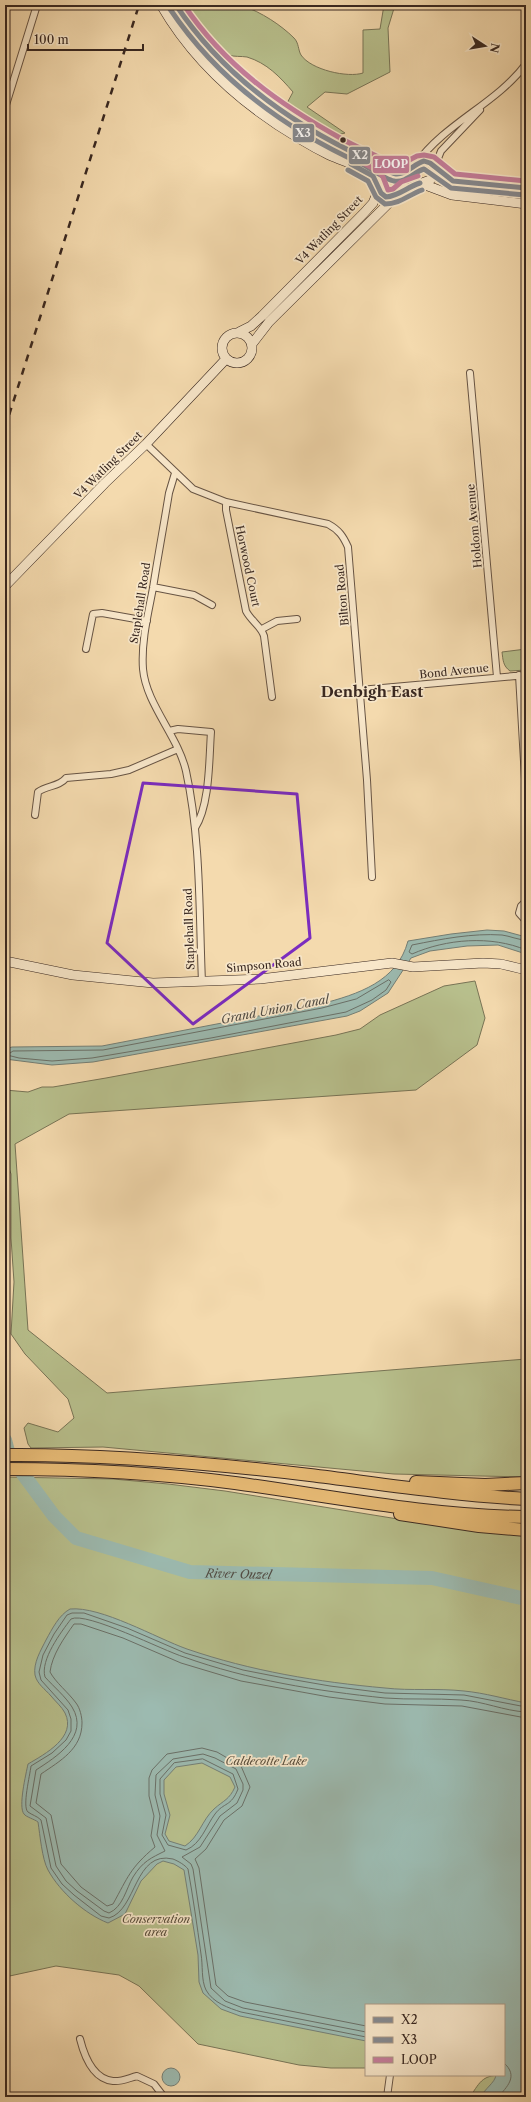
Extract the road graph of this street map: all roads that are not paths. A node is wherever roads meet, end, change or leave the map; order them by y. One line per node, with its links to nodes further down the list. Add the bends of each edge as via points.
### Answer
1 (37, 5): 8 (street)
2 (161, 5): 13 (street, via 204,64 236,95 265,118 300,139 366,171 375,178)
3 (176, 5): 11 (street, via 185,21 214,55 248,86 303,125 380,164)
4 (526, 38): 5 (street)
5 (526, 45)
6 (526, 64): 7 (street)
7 (488, 102): 9 (street, via 469,114 427,150); 10 (street, via 441,151)
8 (5, 108)
9 (416, 164): 10 (street, via 427,161); 11 (street)
10 (435, 167): 12 (street, via 433,177); 14 (street, via 445,177 462,183)
11 (395, 175): 13 (street, via 386,174); 15 (street, via 402,182)
12 (420, 183): 15 (street); 16 (street, via 452,195)
13 (379, 186): 15 (street, via 386,197); 17 (street, V4 Watling Street, via 373,203 364,213 262,316)
14 (526, 188)
15 (399, 194): 18 (street, V4 Watling Street, via 268,322)
16 (526, 204)
17 (239, 332): 18 (street, via 247,336); 19 (street, via 230,334 223,341 222,351)
18 (252, 344): 19 (street, via 251,354 245,361 235,363)
19 (226, 359): 21 (street, V4 Watling Street)
20 (470, 373): 32 (street, Holdom Avenue)
21 (146, 444): 22 (street, Bilton Road); 24 (street, V4 Watling Street)
22 (175, 473): 23 (street, Bilton Road, via 193,490); 25 (street, Staplehall Road, via 169,493)
23 (226, 502): 29 (street, Horwood Court, via 246,611); 33 (street, Bilton Road, via 328,524 343,536 348,547)
24 (5, 586)
25 (153, 587): 26 (street, via 194,595); 28 (street, Staplehall Road)
26 (212, 605)
27 (297, 619): 29 (street, via 277,621)
28 (147, 621): 30 (street, via 102,613 93,614); 35 (street, Staplehall Road, via 143,670 148,689)
29 (262, 629): 34 (street)
30 (86, 650)
31 (523, 675): 32 (street, Bond Avenue); 37 (street)
32 (497, 677): 33 (street, Bond Avenue)
33 (360, 690): 40 (street, Bilton Road)
34 (272, 697)
35 (169, 731): 36 (street, Staplehall Road); 39 (street, Staplehall Road, via 178,729 211,732 208,778 201,819)
36 (178, 749): 38 (street, via 129,770 66,778 62,783 44,788 38,792); 39 (street, Staplehall Road, via 186,770)
37 (526, 796)
38 (35, 815)
39 (195, 828): 45 (street, Staplehall Road)
40 (372, 877)
41 (526, 901): 42 (street, via 520,906 519,913)
42 (526, 921)
43 (5, 961): 45 (street, Simpson Road, via 73,975 115,980)
44 (526, 970): 45 (street, Simpson Road, via 483,963 414,967 392,963 260,979)
45 (202, 982)
46 (5, 1455): 49 (highway, via 193,1463 311,1475)
47 (5, 1469): 50 (highway, via 113,1471 259,1486)
48 (526, 1483): 49 (highway, via 485,1485 414,1482)
49 (385, 1486): 51 (highway)
50 (329, 1498): 52 (highway, via 440,1512); 53 (highway, via 380,1511 429,1519)
51 (526, 1499)
52 (526, 1517)
53 (526, 1530)
54 (80, 2039): 56 (street, via 86,2059 103,2077 111,2081 121,2081 137,2076 154,2084)
55 (390, 2076): 57 (street)
56 (164, 2097)
57 (387, 2097)

